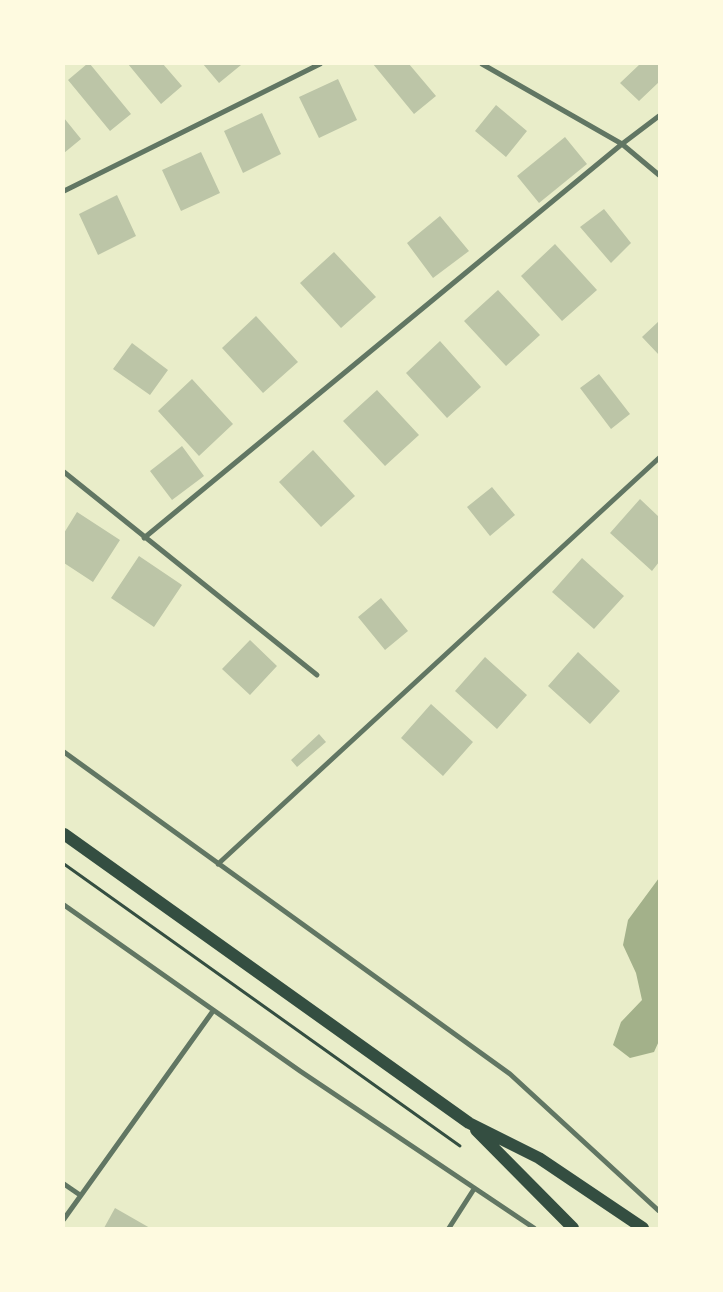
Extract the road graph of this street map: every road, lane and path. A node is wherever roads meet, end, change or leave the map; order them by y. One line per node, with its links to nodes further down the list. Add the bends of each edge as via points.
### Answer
1 (320, 64): 6 (street)
2 (482, 64): 4 (street)
3 (659, 116): 4 (street)
4 (622, 144): 5 (street); 9 (street)
5 (659, 174)
6 (64, 191)
7 (659, 458): 14 (street)
8 (64, 472): 9 (street)
9 (144, 538): 10 (street)
10 (317, 675)
11 (64, 752): 14 (street)
12 (64, 834): 17 (main road)
13 (64, 864): 18 (path)
14 (218, 864): 22 (street, via 510,1074)
15 (64, 905): 16 (street)
16 (213, 1011): 20 (street); 21 (street)
17 (469, 1123): 26 (main road); 27 (main road, via 539,1158)
18 (460, 1146)
19 (64, 1184): 21 (street)
20 (474, 1189): 24 (street); 25 (street)
21 (80, 1195): 23 (street)
22 (659, 1211)
23 (64, 1219)
24 (449, 1228)
25 (534, 1228)
26 (573, 1228)
27 (643, 1228)

